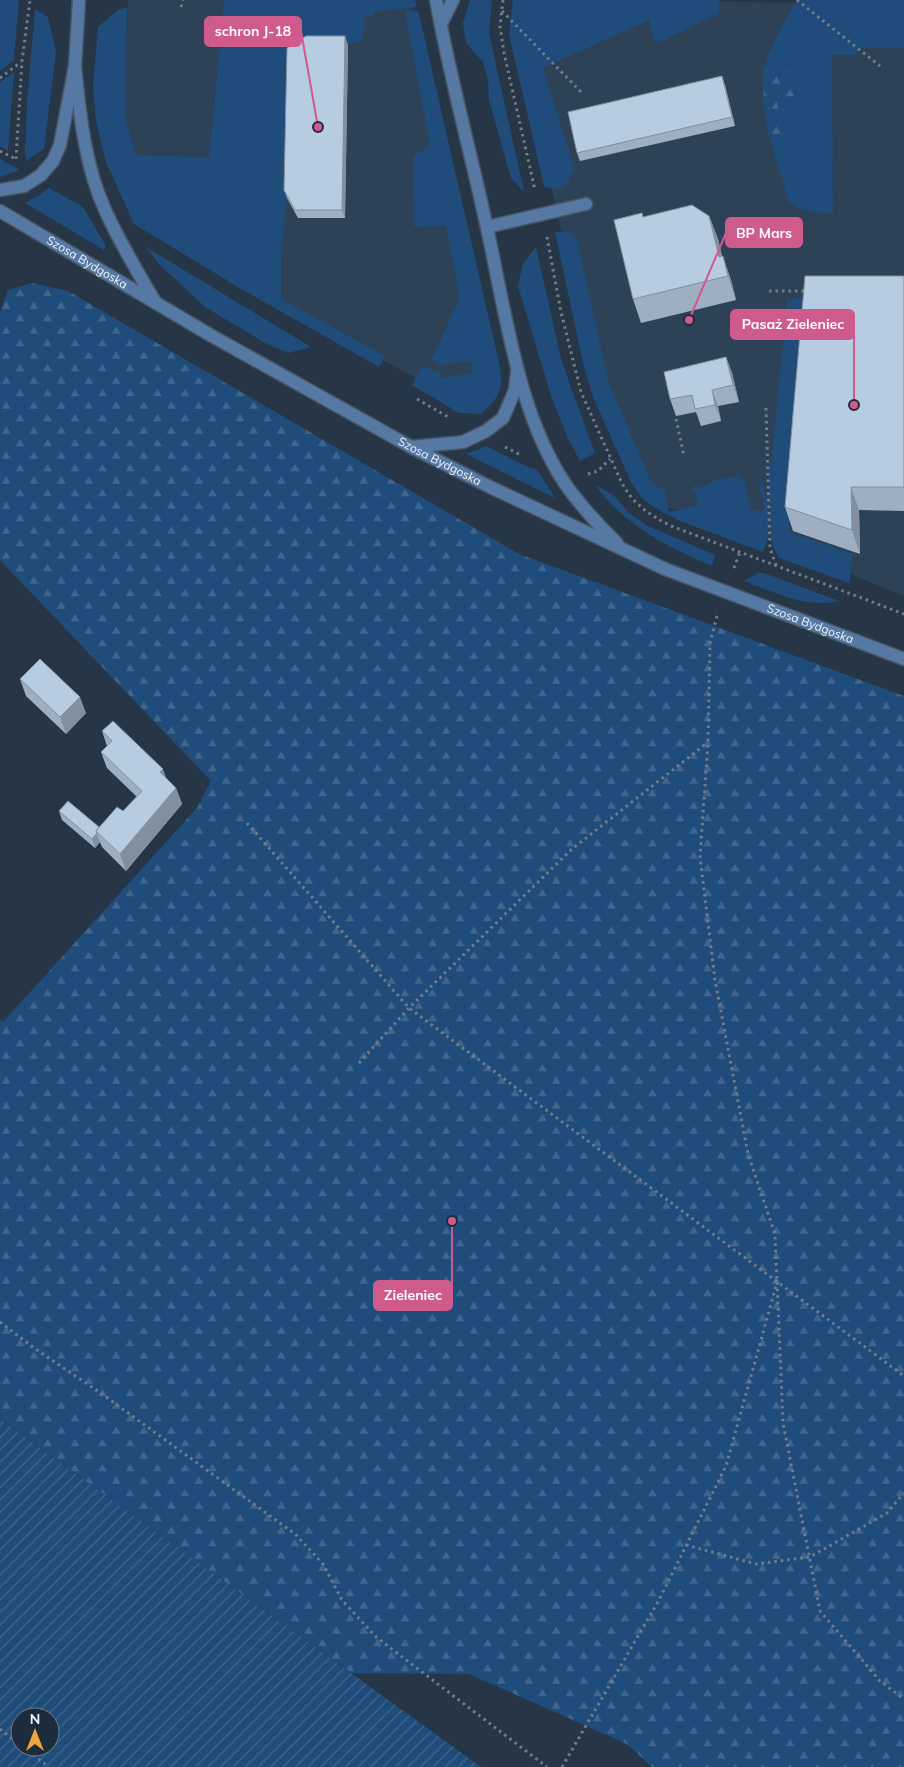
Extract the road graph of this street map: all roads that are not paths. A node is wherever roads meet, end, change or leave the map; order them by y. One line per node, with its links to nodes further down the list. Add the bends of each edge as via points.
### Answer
1 (79, 0): 5 (street)
2 (436, 0): 4 (street)
3 (453, 0): 4 (street)
4 (441, 24): 9 (street)
5 (75, 66): 6 (street, via 60,145 53,161 41,175 24,186); 10 (street, via 81,127 94,180 105,212)
6 (0, 190)
7 (586, 204): 9 (street)
8 (0, 211): 10 (street, Szosa Bydgoska)
9 (487, 227): 11 (street)
10 (155, 302): 12 (street, Szosa Bydgoska)
11 (517, 370): 12 (street, via 510,405 503,418 486,431 463,442); 13 (street, via 539,434 570,491)
12 (411, 447): 13 (street, Szosa Bydgoska)
13 (624, 550): 14 (street, Szosa Bydgoska, via 725,593)
14 (904, 659)

